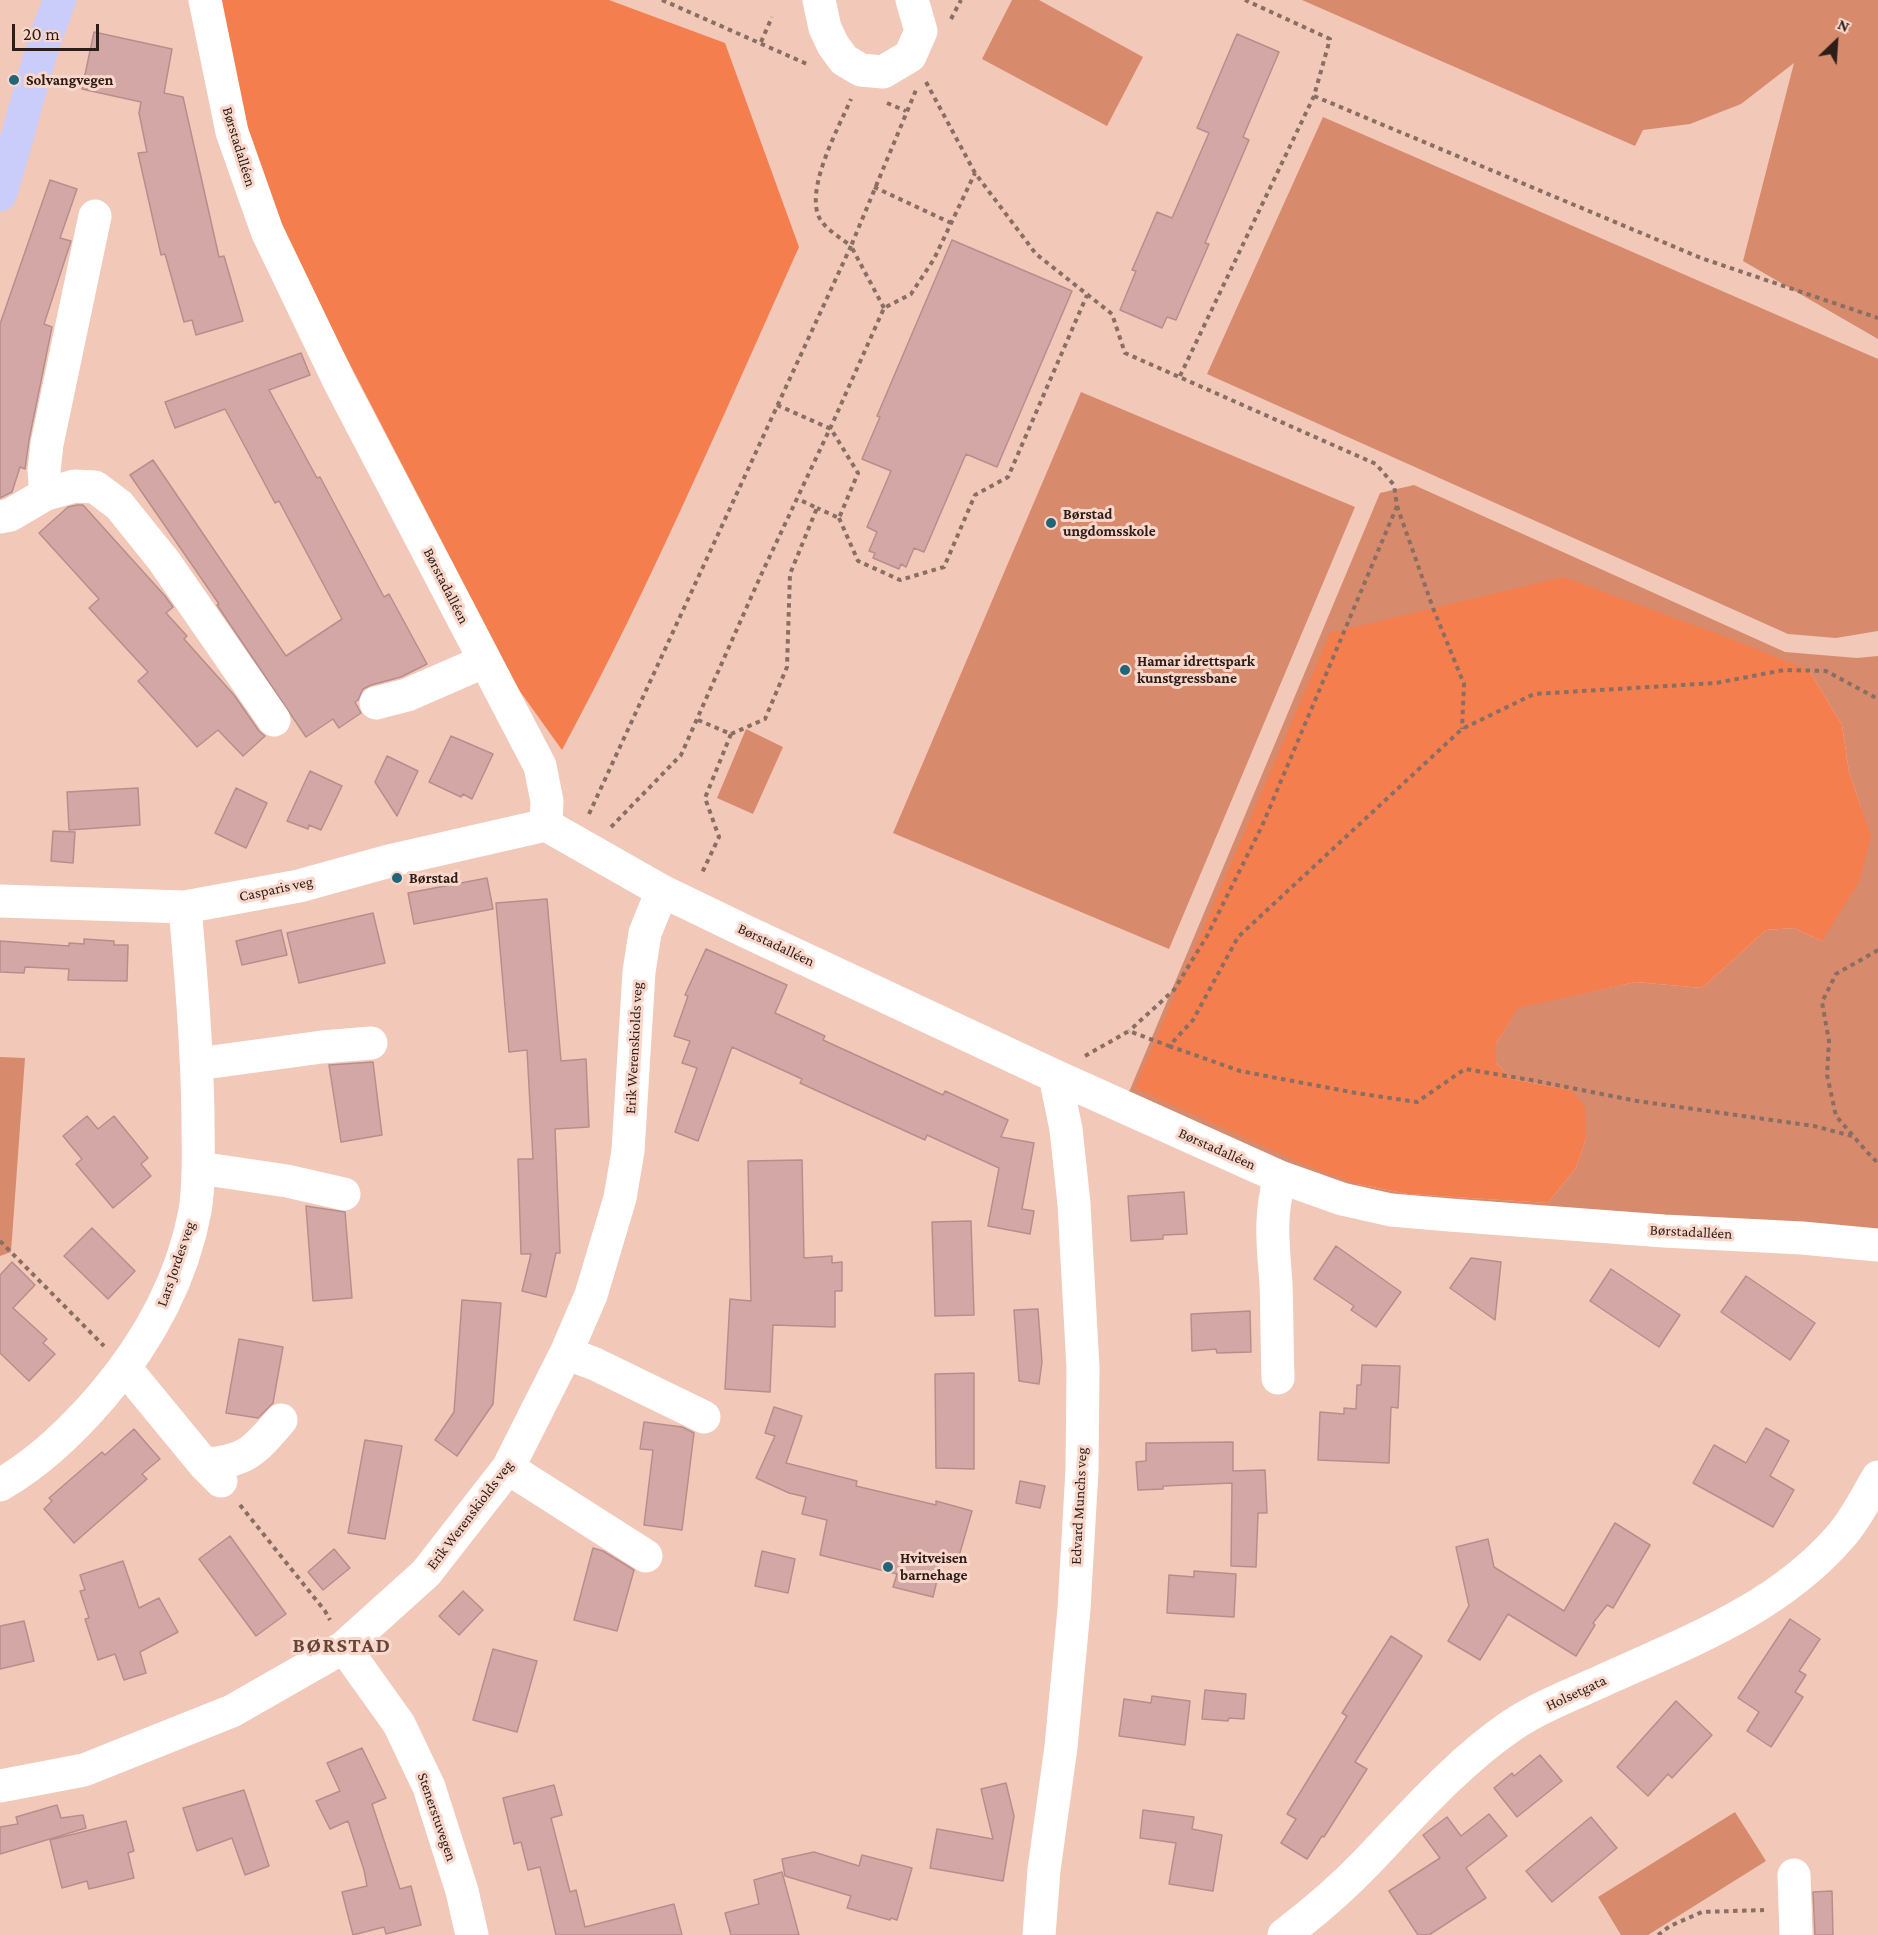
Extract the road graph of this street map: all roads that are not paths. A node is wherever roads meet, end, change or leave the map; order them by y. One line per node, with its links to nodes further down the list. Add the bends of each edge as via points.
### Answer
1 (60, 0): 5 (main road, via 47,31)
2 (205, 0): 9 (street, Børstadalléen, via 232,132 267,231 340,383)
3 (819, 0): 4 (street, via 825,28 844,60 861,70 883,72 910,56 921,31)
4 (912, 0)
5 (0, 195)
6 (95, 216): 7 (street, via 47,444)
7 (46, 494): 8 (street); 11 (street, via 75,486 95,488 119,505 164,561)
8 (0, 517)
9 (485, 662): 10 (street, via 407,695); 12 (street, Børstadalléen, via 540,766)
10 (376, 703)
11 (274, 720)
12 (547, 813): 13 (street, Børstadalléen); 15 (street, Casparis veg, via 298,886)
13 (662, 891): 18 (street, Børstadalléen); 23 (street, Erik Werenskiolds veg, via 645,933 639,972 628,1151 620,1198 591,1295)
14 (0, 901): 15 (street, Casparis veg)
15 (185, 907): 17 (street, Lars Jordes veg)
16 (372, 1043): 17 (street)
17 (197, 1064): 19 (street, Lars Jordes veg)
18 (1055, 1076): 20 (street, Børstadalléen); 37 (street, Edvard Munchs veg, via 1066,1129 1074,1204 1083,1368 1082,1470 1074,1609)
19 (199, 1168): 21 (street); 24 (street, Lars Jordes veg, via 195,1211 172,1285 145,1339)
20 (1280, 1177): 22 (street, Børstadalléen, via 1342,1199 1391,1210); 25 (street, via 1271,1226)
21 (344, 1194)
22 (1878, 1245)
23 (566, 1353): 26 (street); 28 (street, Erik Werenskiolds veg)
24 (125, 1368): 27 (street, via 212,1473 246,1456); 30 (street, Lars Jordes veg, via 57,1444 22,1473)
25 (1278, 1378)
26 (704, 1417)
27 (282, 1420)
28 (508, 1468): 31 (street); 32 (street, Erik Werenskiolds veg, via 426,1573)
29 (1878, 1477): 38 (street, Holsetgata, via 1841,1536 1798,1578 1753,1610 1511,1726 1431,1795 1317,1910)
30 (0, 1485)
31 (646, 1556)
32 (344, 1647): 33 (street, Erik Werenskiolds veg, via 232,1711 84,1770); 36 (street, Stenerstuvegen, via 399,1724 429,1787)
33 (0, 1786)
34 (1794, 1875): 35 (street)
35 (1796, 1922)
36 (472, 1935)
37 (1039, 1935)
38 (1284, 1935)

